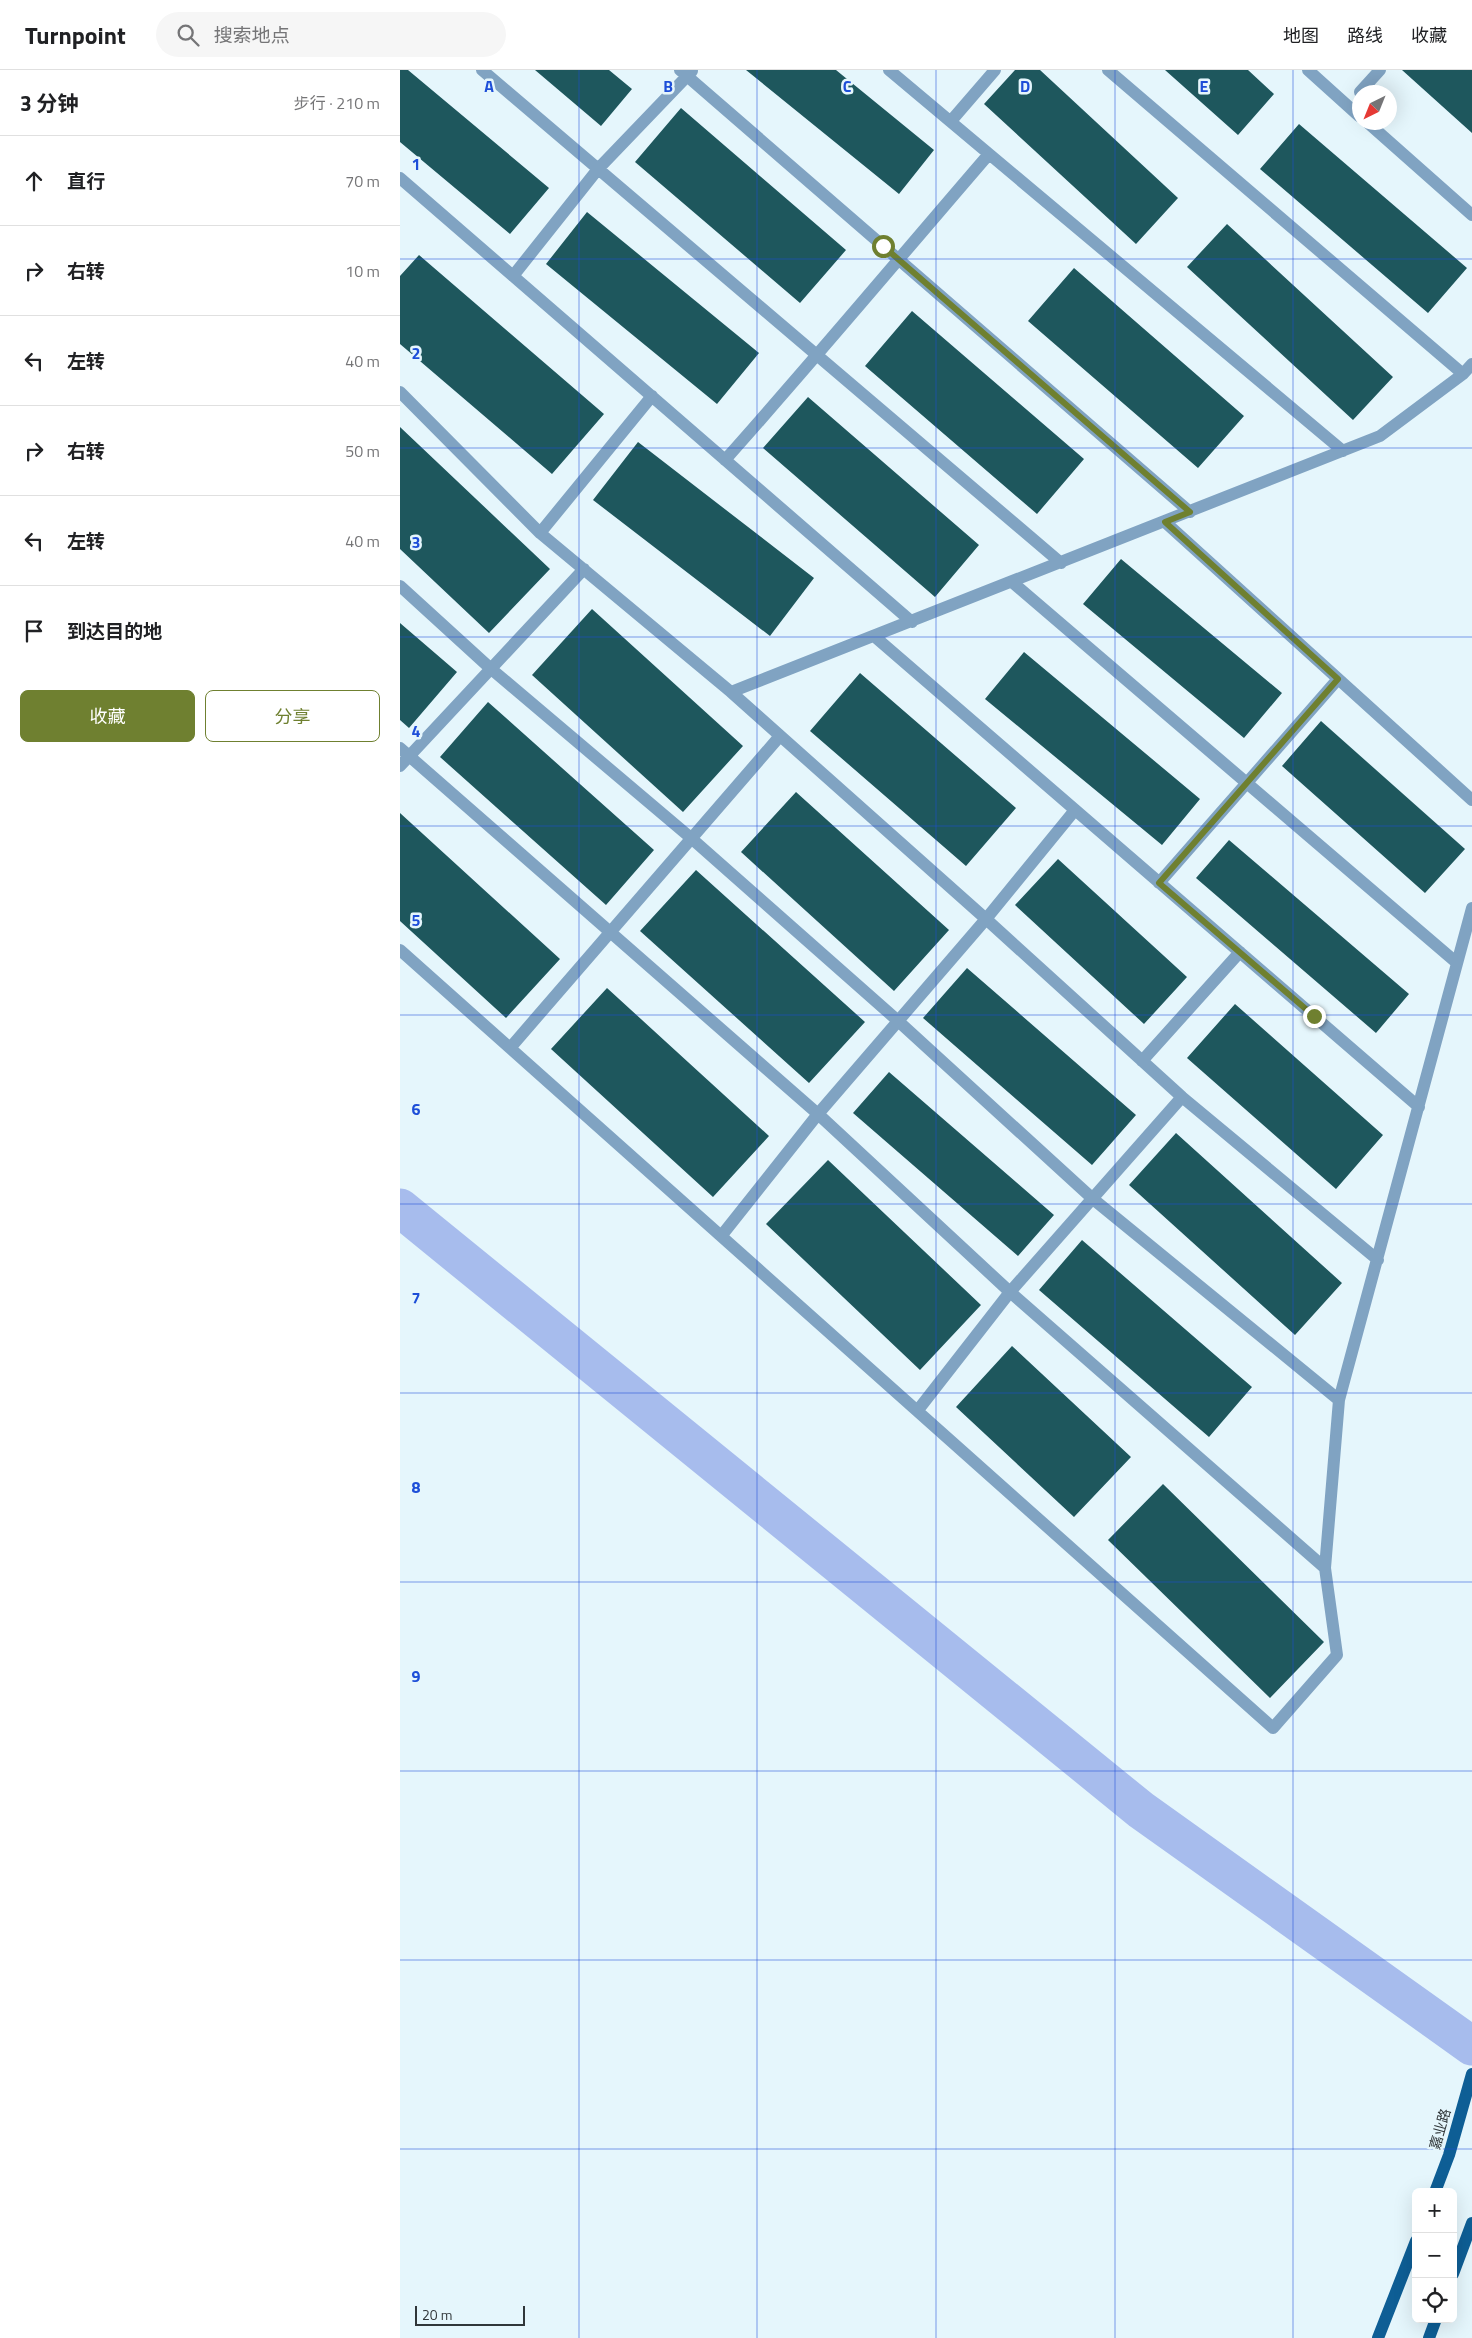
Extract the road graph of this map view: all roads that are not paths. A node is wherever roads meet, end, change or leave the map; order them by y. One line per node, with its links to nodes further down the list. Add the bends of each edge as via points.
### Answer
1 (482, 70): 15 (street)
2 (889, 70): 12 (street)
3 (995, 70): 12 (street)
4 (1108, 70): 21 (street)
5 (1308, 70): 10 (street)
6 (1380, 70): 8 (street)
7 (687, 72): 15 (street); 18 (street)
8 (1367, 85)
9 (1352, 102): 10 (street)
10 (1348, 106): 11 (street)
11 (1352, 109)
12 (950, 121): 14 (street)
13 (1376, 130): 17 (street)
14 (989, 154): 18 (street); 24 (street)
15 (598, 169): 19 (street); 20 (street)
16 (400, 178): 19 (street)
17 (1472, 215)
18 (898, 259): 20 (street); 26 (street)
19 (513, 276): 23 (street)
20 (818, 356): 25 (street); 29 (street)
21 (1468, 369): 24 (street, via 1380,436)
22 (400, 392): 28 (street)
23 (652, 396): 25 (street); 28 (street)
24 (1343, 451): 26 (street)
25 (725, 460): 33 (street)
26 (1190, 512): 27 (street)
27 (1165, 522): 29 (street); 36 (street)
28 (540, 533): 30 (street)
29 (1061, 563): 31 (street)
30 (584, 569): 35 (street); 37 (street)
31 (1012, 582): 33 (street); 41 (street)
32 (400, 586): 35 (street)
33 (912, 622): 34 (street)
34 (874, 636): 37 (street); 43 (street)
35 (490, 668): 39 (street); 44 (street)
36 (1338, 679): 41 (street); 42 (street)
37 (731, 692): 38 (street)
38 (780, 736): 44 (street); 47 (street)
39 (404, 752): 40 (street); 48 (street)
40 (400, 766)
41 (1246, 782): 45 (street); 51 (street)
42 (1472, 800)
43 (1075, 810): 45 (street); 47 (street)
44 (691, 838): 48 (street); 52 (street)
45 (1159, 883): 50 (street)
46 (1472, 908): 51 (street)
47 (986, 919): 52 (street); 54 (street)
48 (611, 933): 53 (street); 57 (street)
49 (400, 950): 53 (street)
50 (1240, 952): 54 (street); 56 (street)
51 (1458, 963): 56 (street)
52 (897, 1020): 57 (street); 58 (street)
53 (510, 1048): 59 (street)
54 (1142, 1061): 55 (street)
55 (1182, 1098): 58 (street); 60 (street)
56 (1419, 1107): 60 (street)
57 (818, 1114): 59 (street); 61 (street)
58 (1093, 1199): 61 (street); 62 (street)
59 (722, 1236): 63 (street)
60 (1378, 1260): 62 (street)
61 (1010, 1292): 63 (street); 64 (street)
62 (1340, 1400): 64 (street)
63 (918, 1410): 64 (street, via 1273,1728 1337,1654)
64 (1325, 1568)
65 (1472, 2074): 66 (main road, 嘉业路)
66 (1437, 2188)
67 (1472, 2223): 69 (main road)
68 (1412, 2251): 71 (main road)
69 (1457, 2263)
70 (1435, 2323): 72 (main road)
71 (1378, 2338)
72 (1429, 2338)

